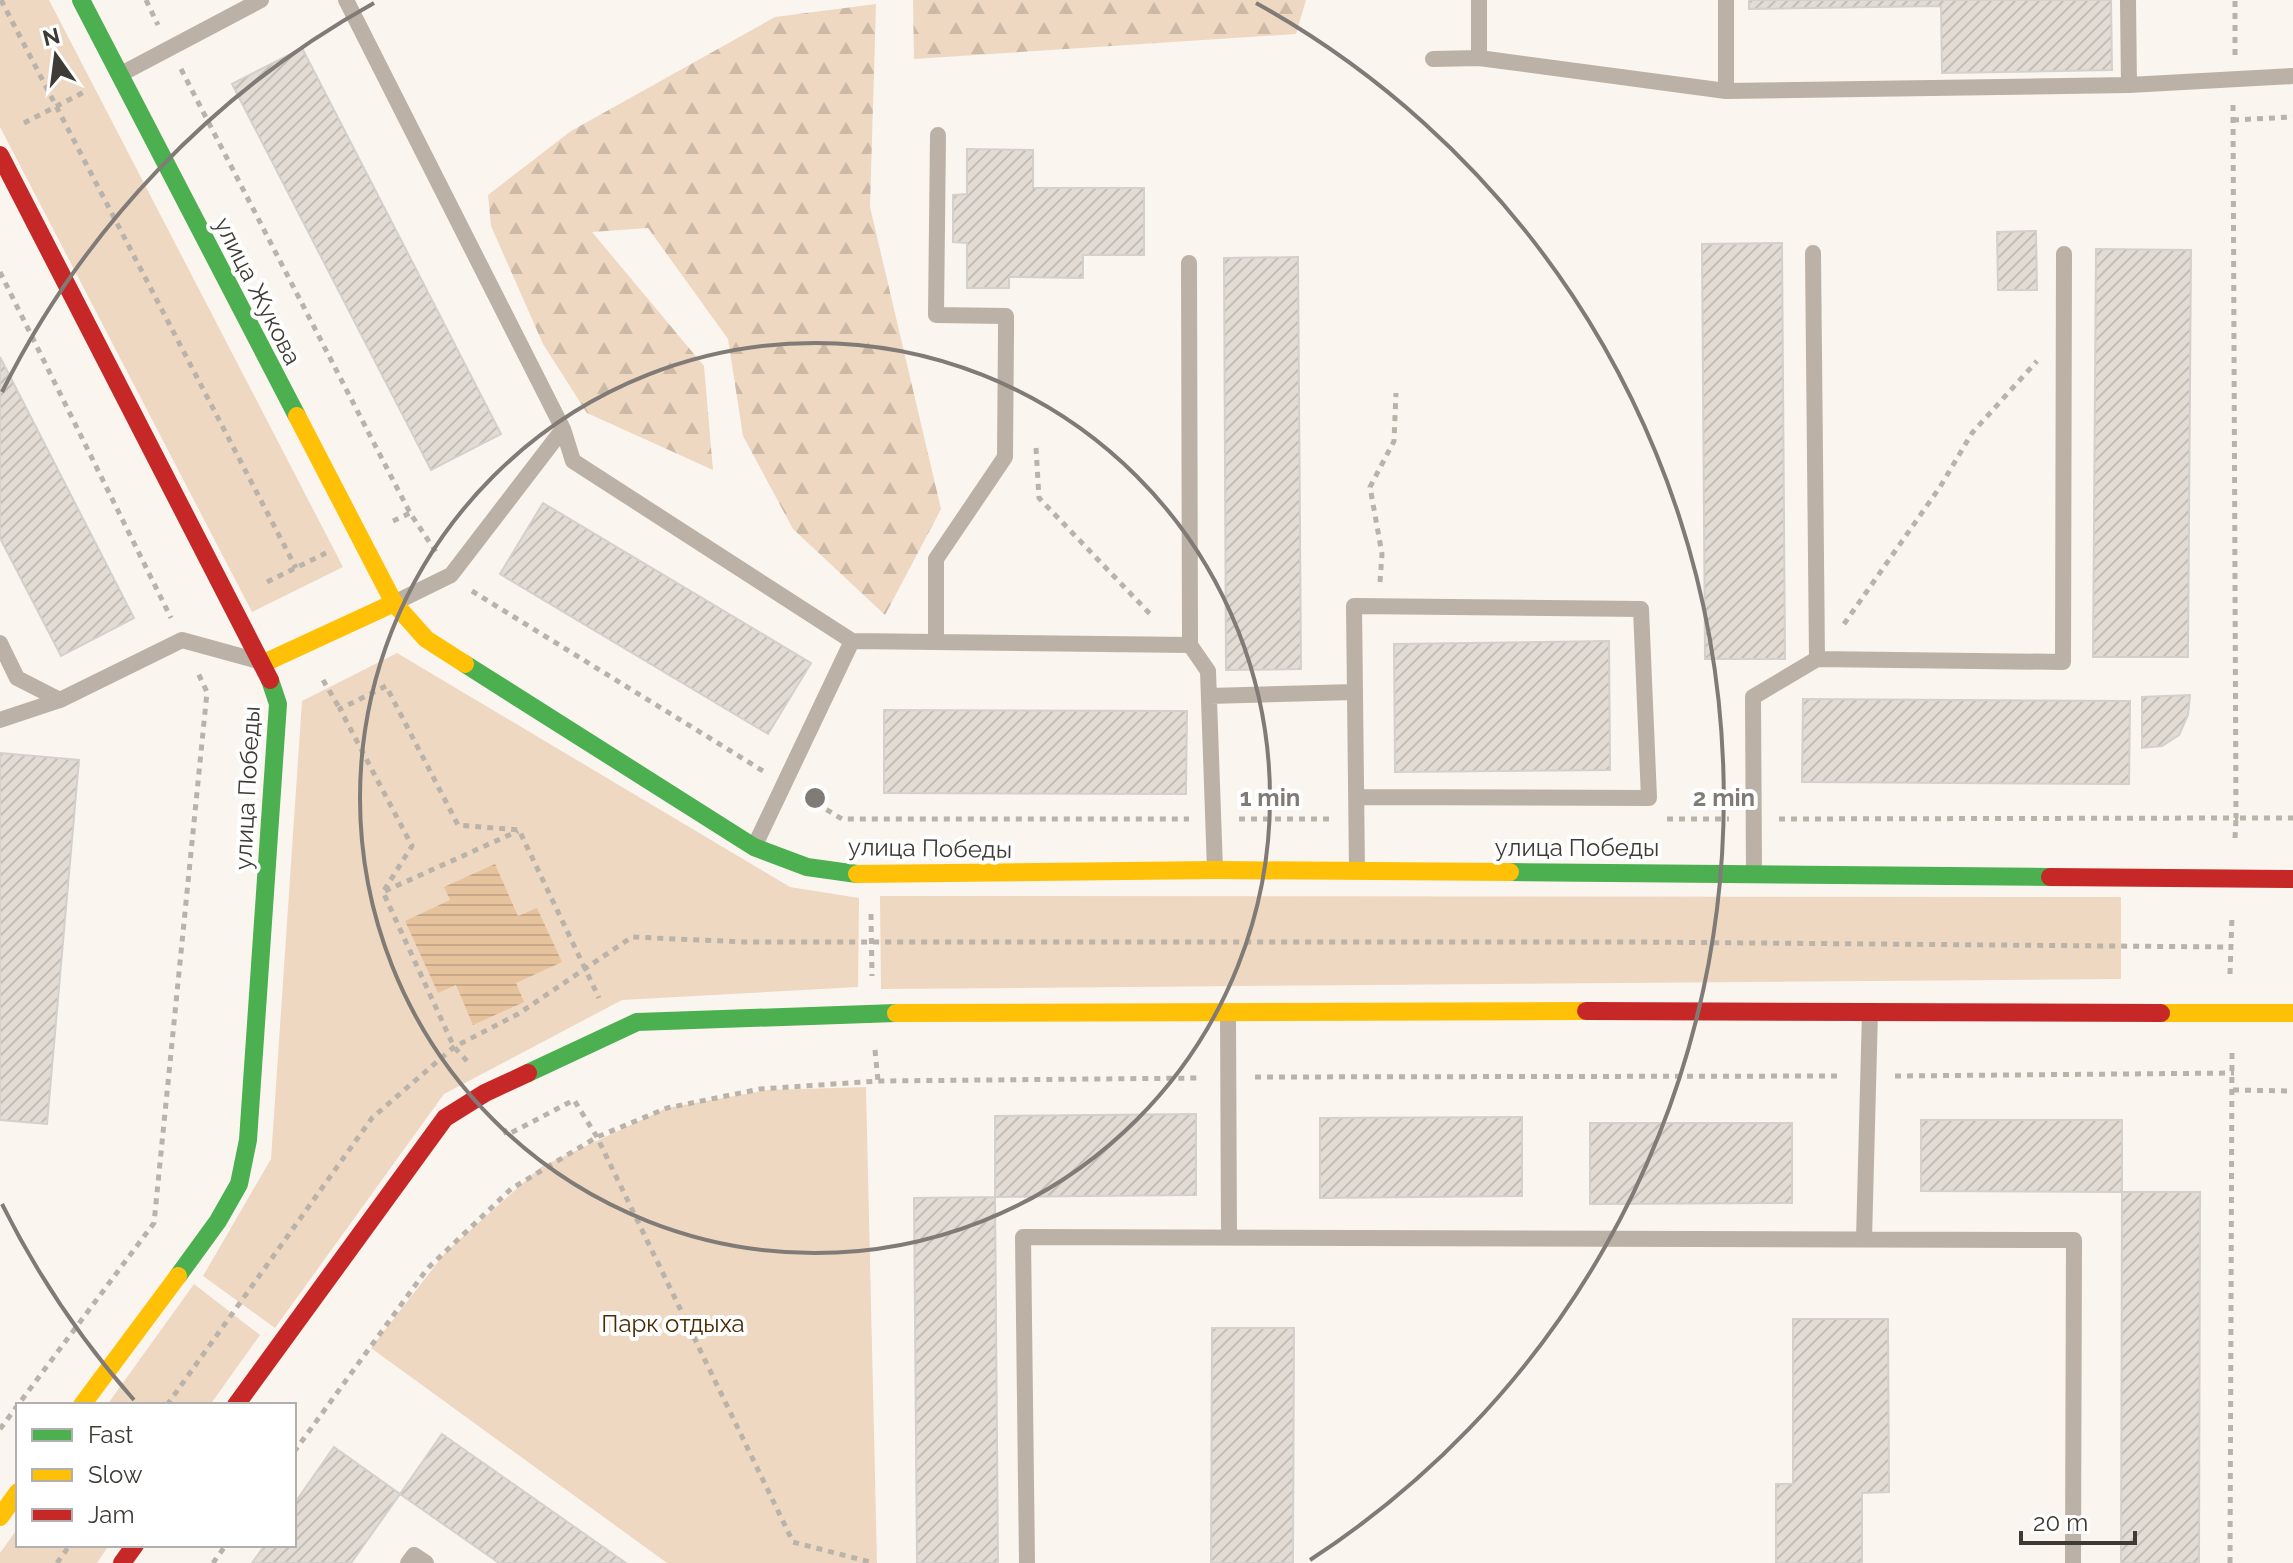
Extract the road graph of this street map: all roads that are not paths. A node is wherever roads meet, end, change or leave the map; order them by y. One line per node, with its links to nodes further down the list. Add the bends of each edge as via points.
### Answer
1 (81, 0): 9 (street, улица Жукова)
2 (261, 0): 9 (lane)
3 (346, 0): 18 (lane)
4 (1479, 0): 7 (lane)
5 (1726, 0): 12 (lane)
6 (2128, 0): 11 (lane)
7 (1479, 58): 8 (lane); 12 (lane)
8 (1433, 59)
9 (119, 74): 19 (street, улица Жукова)
10 (2293, 76): 11 (lane)
11 (2129, 85): 12 (lane)
12 (1726, 91)
13 (938, 135): 21 (lane, via 936,315 1006,316 1005,457 936,559)
14 (2, 165): 25 (street)
15 (1813, 253): 24 (lane)
16 (2064, 254): 24 (lane, via 2063,662)
17 (1189, 263): 23 (lane)
18 (563, 429): 19 (lane, via 451,575); 20 (lane, via 573,461)
19 (394, 603): 25 (street); 31 (street, улица Победы, via 426,639)
20 (852, 641): 21 (lane); 31 (lane)
21 (936, 642): 23 (lane)
22 (0, 643): 28 (lane, via 17,678)
23 (1190, 645): 27 (lane, via 1208,671)
24 (1817, 659): 34 (lane, via 1753,697)
25 (264, 663): 28 (lane, via 182,640); 41 (street, улица Победы, via 278,704 248,1140 239,1184 218,1221)
26 (1355, 692): 27 (lane); 30 (lane); 30 (lane, via 1354,606 1641,609 1649,798)
27 (1209, 696): 32 (lane)
28 (60, 700): 29 (lane)
29 (0, 720)
30 (1356, 797): 33 (lane)
31 (754, 847): 32 (street, улица Победы, via 807,867 871,876)
32 (1215, 870): 33 (street, улица Победы)
33 (1357, 871): 34 (street, улица Победы)
34 (1754, 872): 35 (street, улица Победы)
35 (2293, 879)
36 (1870, 1009): 37 (street); 38 (street); 40 (lane)
37 (1228, 1010): 39 (lane); 42 (street, via 872,1013 637,1022 485,1093 445,1118)
38 (2293, 1013)
39 (1229, 1236): 40 (lane); 47 (lane, via 1023,1237)
40 (1864, 1239): 48 (lane, via 2074,1240)
41 (83, 1403)
42 (237, 1403)
43 (16, 1495): 44 (street)
44 (0, 1517)
45 (408, 1563): 46 (lane, via 414,1555)
46 (426, 1563)
47 (1027, 1563)
48 (2073, 1563)

